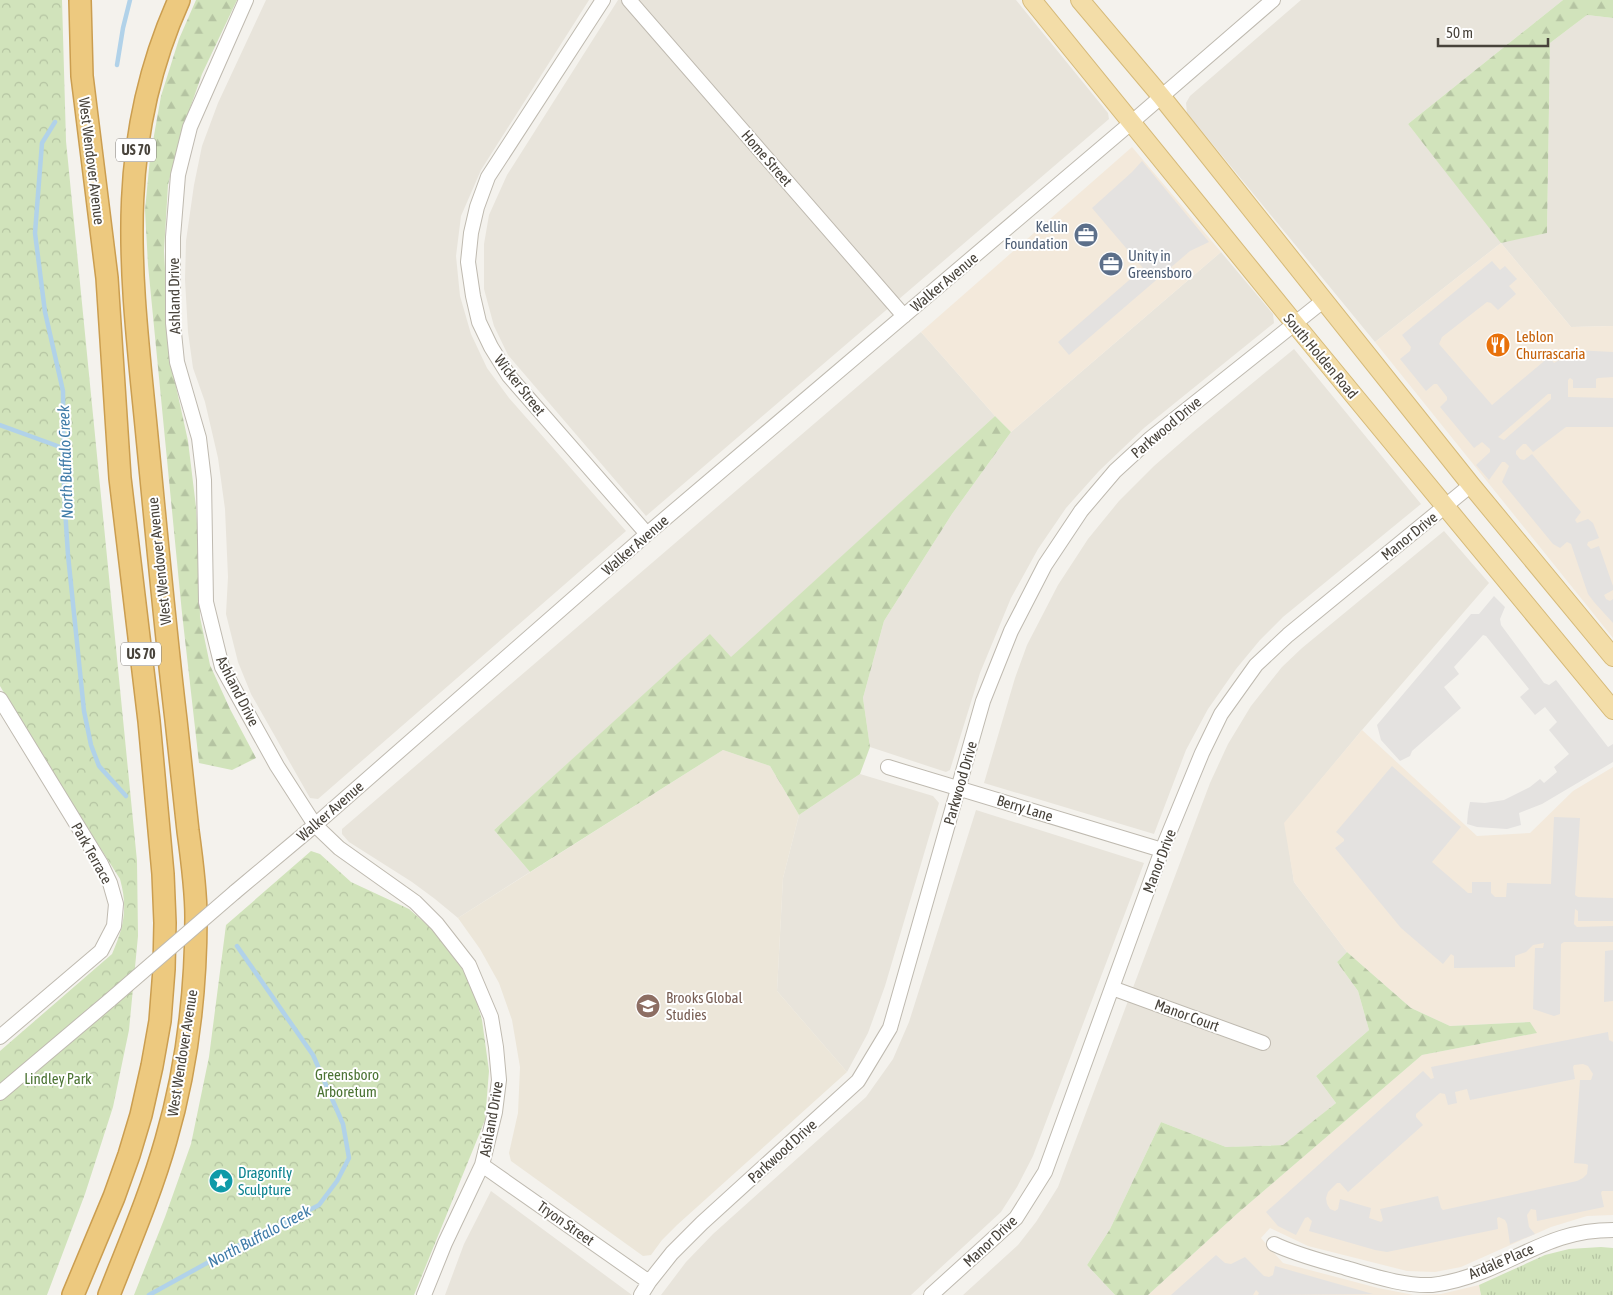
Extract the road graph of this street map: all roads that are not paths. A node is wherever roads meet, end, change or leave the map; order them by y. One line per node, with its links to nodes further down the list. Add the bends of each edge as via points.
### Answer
1 (80, 0): 32 (highway, West Wendover Avenue / US 70, via 82,76 106,278 120,478 149,721 165,923 160,1021 140,1115 130,1155)
2 (179, 0): 33 (highway, West Wendover Avenue / US 70, via 145,98 133,178 131,229 134,306 196,916 193,1001 166,1141)
3 (246, 0): 22 (street, Ashland Drive, via 190,127 178,175 173,237 173,323 177,362 199,438 204,480 206,602 222,667 277,766)
4 (603, 0): 16 (street, Wicker Street, via 488,177 477,207 468,262 479,322 509,376)
5 (629, 0): 12 (street, Home Street)
6 (1032, 0): 10 (main road, South Holden Road)
7 (1080, 0): 9 (main road)
8 (1273, 0): 9 (street, Walker Avenue)
9 (1161, 96): 10 (street, Walker Avenue); 11 (main road)
10 (1132, 122): 12 (street, Walker Avenue); 13 (main road, South Holden Road)
11 (1324, 301): 13 (street, Parkwood Drive); 14 (main road)
12 (904, 316): 16 (street, Walker Avenue)
13 (1294, 324): 15 (main road, South Holden Road); 21 (street, Parkwood Drive, via 1151,438 1115,471 1081,511 1045,566 1011,631 983,701)
14 (1471, 486): 15 (street, Manor Drive); 17 (main road)
15 (1446, 506): 19 (main road, South Holden Road); 23 (street, Manor Drive, via 1256,665 1221,714)
16 (648, 534): 22 (street, Walker Avenue)
17 (1613, 657)
18 (0, 699): 25 (street, Park Terrace, via 100,864 116,904 114,926 101,951)
19 (1613, 710)
20 (888, 767): 21 (street, Berry Lane)
21 (959, 788): 23 (street, Berry Lane); 31 (street, Parkwood Drive, via 890,1028 876,1054 858,1081 702,1223)
22 (315, 825): 27 (street, Walker Avenue, bridge); 28 (street, Ashland Drive, via 339,848 415,902 469,965 491,1017 499,1080)
23 (1162, 850): 24 (street, Manor Drive)
24 (1112, 988): 26 (street, Manor Court); 36 (street, Manor Drive, via 1045,1172 1016,1218)
25 (0, 1038)
26 (1263, 1042)
27 (0, 1093)
28 (482, 1165): 31 (street, Tryon Street); 34 (street, Ashland Drive)
29 (1613, 1230): 30 (street, Ardale Place, via 1566,1235 1483,1271 1433,1284 1394,1282)
30 (1274, 1244)
31 (649, 1282): 35 (street, Parkwood Drive)
32 (73, 1295)
33 (108, 1295)
34 (424, 1295)
35 (641, 1295)
36 (931, 1295)

